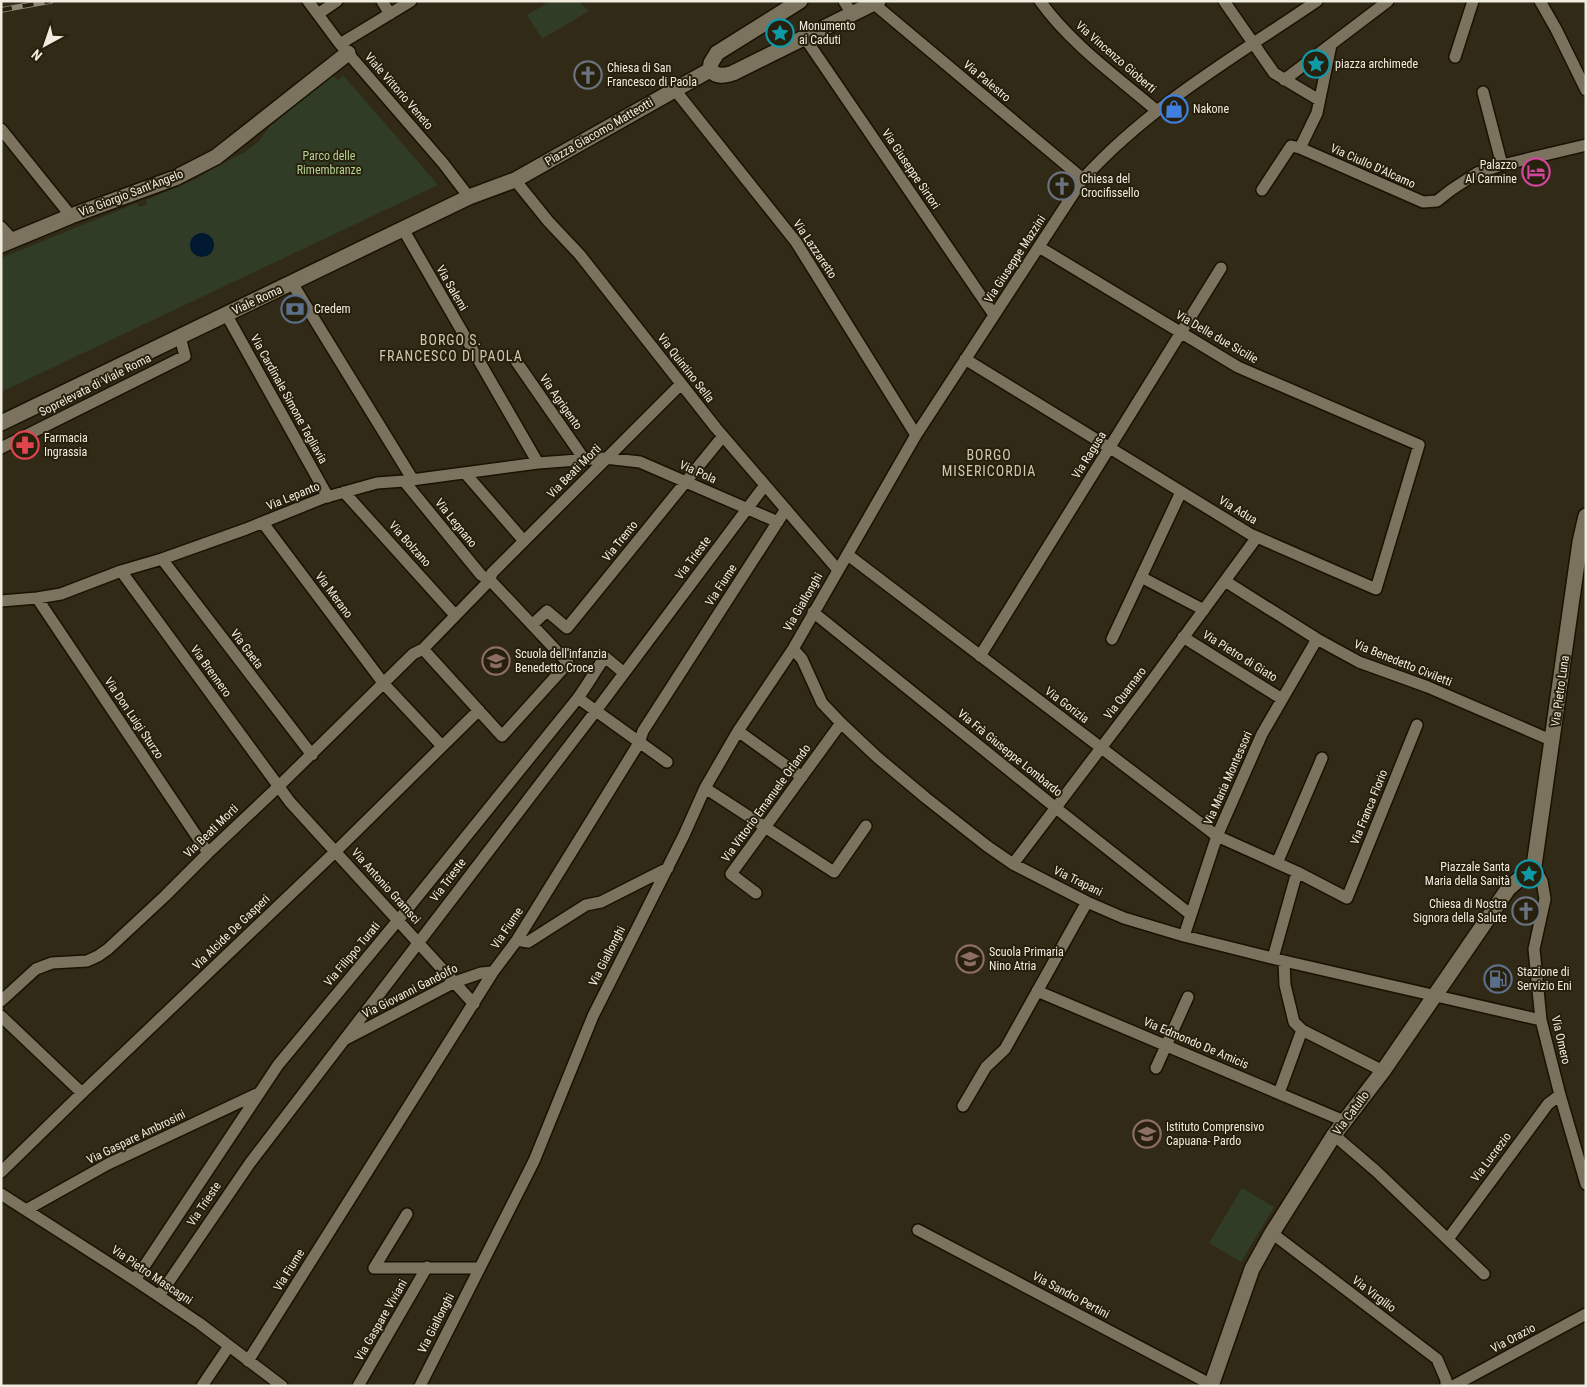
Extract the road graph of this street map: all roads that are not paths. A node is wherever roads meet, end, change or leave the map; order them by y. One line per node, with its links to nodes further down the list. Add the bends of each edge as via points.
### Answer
1 (308, 1): 14 (street, Viale Vittorio Veneto)
2 (337, 1): 14 (street)
3 (382, 1): 15 (street)
4 (411, 1): 15 (street)
5 (800, 1): 21 (street, Piazza Giacomo Matteotti, via 717,53)
6 (1040, 1): 27 (street, Via Vincenzo Gioberti, via 1076,42)
7 (1224, 1): 17 (street)
8 (1317, 1): 17 (street, Via Giuseppe Mazzini)
9 (1388, 1): 18 (street)
10 (1473, 1): 20 (street)
11 (1540, 1): 24 (street)
12 (876, 2): 13 (street); 33 (street, Via Palestro)
13 (848, 8): 16 (street)
14 (318, 14): 19 (street, Viale Vittorio Veneto)
15 (390, 14): 19 (street)
16 (805, 38): 21 (street, via 725,75); 44 (street, Via Giuseppe Sirtori)
17 (1253, 44): 22 (street, via 1274,73); 27 (street, Via Giuseppe Mazzini)
18 (1331, 45): 22 (street); 26 (street)
19 (344, 49): 35 (street, Viale Vittorio Veneto); 36 (street, Via Giorgio Sant'Angelo, via 216,157 176,178)
20 (1456, 57)
21 (710, 70): 23 (street, Piazza Giacomo Matteotti)
22 (1284, 80): 26 (street)
23 (675, 90): 32 (street, Piazza Giacomo Matteotti); 51 (street, Via Lazzaretto, via 796,242)
24 (1586, 90)
25 (1483, 92): 31 (street)
26 (1319, 100): 30 (street, via 1317,113)
27 (1156, 110): 33 (street, Via Giuseppe Mazzini, via 1105,155)
28 (1, 129): 36 (street)
29 (1586, 145): 31 (street)
30 (1300, 148): 31 (street, Via Ciullo D'Alcamo, via 1423,202 1437,201 1477,173); 34 (street, via 1291,146)
31 (1502, 165)
32 (515, 180): 35 (street, Viale Roma); 49 (street, Via Quintino Sella, via 580,255)
33 (1083, 180): 40 (street, Via Giuseppe Mazzini)
34 (1262, 190)
35 (469, 197): 38 (street, Viale Roma)
36 (71, 216): 39 (street, Via Giorgio Sant'Angelo)
37 (1, 227): 39 (street)
38 (403, 230): 42 (street, Viale Roma); 58 (street, Via Salemi)
39 (7, 242)
40 (1039, 247): 44 (street, Via Giuseppe Mazzini); 45 (street, Via Delle due Sicilie)
41 (1221, 268): 45 (street, Via Ragusa)
42 (292, 283): 43 (street, Viale Roma); 60 (street, Via Legnano)
43 (226, 314): 46 (street, Viale Roma); 65 (street, Via Cardinale Simone Tagliavia)
44 (994, 315): 47 (street, Via Giuseppe Mazzini)
45 (1181, 333): 53 (street, Via Delle due Sicilie, via 1238,367); 55 (street, Via Ragusa)
46 (180, 337): 50 (street, Viale Roma); 54 (street, Soprelevata di Viale Roma, via 185,356)
47 (965, 359): 51 (street, Via Giuseppe Mazzini); 55 (street, Via Adua)
48 (516, 361): 57 (street, Via Agrigento)
49 (681, 384): 52 (street, Via Quintino Sella); 56 (street, Via Beati Morti)
50 (1, 423)
51 (916, 434): 73 (street, Via Giuseppe Mazzini)
52 (723, 436): 61 (street, Via Trento); 62 (street, Via Quintino Sella)
53 (1419, 445): 71 (street, Via Adua, via 1376,589)
54 (1, 448)
55 (1110, 448): 64 (street, Via Adua); 91 (street, Via Ragusa)
56 (605, 458): 57 (street, Via Lepanto); 61 (street, Via Pola, via 640,462); 72 (street, Via Beati Morti)
57 (584, 459): 58 (street, Via Lepanto)
58 (538, 464): 59 (street, Via Lepanto)
59 (465, 473): 60 (street, Via Lepanto); 72 (street)
60 (409, 481): 63 (street, Via Lepanto, via 377,483); 78 (street, Via Legnano, via 481,575)
61 (686, 482): 66 (street, Via Pola); 85 (street, Via Trento, via 567,628 547,611)
62 (766, 486): 66 (street, Via Trieste); 67 (street, Via Quintino Sella)
63 (344, 492): 65 (street, Via Lepanto); 84 (street, Via Bolzano)
64 (1181, 492): 71 (street, Via Adua); 77 (street)
65 (328, 497): 69 (street, Via Lepanto)
66 (748, 509): 70 (street, Via Pola); 92 (street, Via Trieste)
67 (786, 509): 70 (street, Via Fiume); 75 (street, Via Quintino Sella)
68 (1586, 516): 101 (street, Via Pietro Luna)
69 (263, 522): 74 (street, Via Lepanto); 93 (street, Via Merano)
70 (778, 522): 102 (street, Via Fiume)
71 (1257, 537): 79 (street, Via Quarnaro)
72 (524, 541): 78 (street, Via Beati Morti, via 492,573)
73 (848, 555): 75 (street, Via Giallonghi); 91 (street, Via Gorizia)
74 (162, 559): 76 (street, Via Lepanto); 105 (street, Via Gaeta)
75 (838, 570): 83 (street, Via Giallonghi)
76 (121, 571): 80 (street, Via Lepanto, via 61,594); 109 (street, Via Brennero)
77 (1141, 577): 82 (street); 87 (street)
78 (490, 580): 84 (street, Via Beati Morti); 85 (street, Via Legnano)
79 (1225, 581): 82 (street, Via Quarnaro); 88 (street, Via Benedetto Civiletti)
80 (37, 598): 81 (street, Via Lepanto); 116 (street, Via Don Luigi Sturzo)
81 (1, 601)
82 (1204, 610): 86 (street, Via Quarnaro)
83 (813, 612): 90 (street, Via Giallonghi); 111 (street, Via Frà Giuseppe Lombardo)
84 (455, 615): 89 (street, Via Beati Morti)
85 (533, 624): 96 (street, Via Legnano, via 568,663 502,736)
86 (1183, 637): 95 (street, Via Pietro di Giato); 104 (street, Via Quarnaro)
87 (1112, 639)
88 (1317, 639): 95 (street, Via Maria Montessori); 101 (street, Via Benedetto Civiletti, via 1359,662 1428,687)
89 (423, 649): 93 (street, Via Beati Morti, via 413,654); 96 (street)
90 (793, 649): 98 (street, Via Trapani, via 802,659 822,703); 100 (street, Via Giallonghi)
91 (980, 656): 104 (street, Via Gorizia)
92 (624, 673): 94 (street, Via Filippo Turati, via 605,657); 97 (street, Via Trieste)
93 (384, 684): 103 (street, Via Merano); 105 (street, Via Beati Morti)
94 (578, 698): 97 (street); 126 (street, Via Filippo Turati)
95 (1282, 699): 114 (street, Via Maria Montessori, via 1262,734)
96 (479, 710): 103 (street, Via Alcide De Gasperi)
97 (595, 712): 102 (street); 129 (street, Via Trieste)
98 (841, 723): 108 (street, Via Vittorio Emanuele Orlando); 118 (street, Via Trapani, via 926,798)
99 (1417, 725): 123 (street, Via Franca Florio)
100 (738, 731): 108 (street); 110 (street, Via Giallonghi)
101 (1553, 741): 119 (street, Via Pietro Luna)
102 (639, 743): 107 (street); 128 (street, Via Fiume)
103 (442, 746): 115 (street, Via Alcide De Gasperi)
104 (1101, 748): 111 (street, Via Quarnaro); 114 (street, Via Gorizia)
105 (312, 754): 109 (street, Via Beati Morti)
106 (1322, 758): 117 (street)
107 (666, 762)
108 (802, 777): 113 (street, Via Vittorio Emanuele Orlando)
109 (279, 786): 115 (street, Via Antonio Gramsci); 116 (street, Via Beati Morti)
110 (705, 788): 113 (street); 120 (street, Via Giallonghi)
111 (1056, 808): 118 (street, Via Quarnaro); 125 (street, Via Frà Giuseppe Lombardo)
112 (866, 826): 113 (street, via 834,872)
113 (765, 827): 122 (street, Via Vittorio Emanuele Orlando, via 731,874)
114 (1217, 836): 117 (street, Via Gorizia); 125 (street, Via Maria Montessori)
115 (336, 851): 126 (street, Via Antonio Gramsci); 146 (street, Via Alcide De Gasperi)
116 (208, 852): 136 (street, Via Beati Morti, via 98,956 79,962 52,963 36,969)
117 (1277, 863): 121 (street, Via Gorizia)
118 (1013, 864): 124 (street, Via Trapani)
119 (1534, 866): 134 (street, Via Catullo, via 1508,889); 139 (street, Via Omero, via 1542,881 1545,899 1534,949)
120 (668, 868): 128 (street, via 601,902 586,905 528,942); 162 (street, Via Giallonghi, via 593,1016 534,1161)
121 (1297, 872): 123 (street, Via Gorizia); 130 (street)
122 (756, 893)
123 (1347, 898)
124 (1087, 902): 127 (street, Via Trapani, via 1124,918); 133 (street)
125 (1190, 914): 127 (street, Via Maria Montessori)
126 (398, 920): 129 (street, Via Antonio Gramsci); 145 (street, Via Filippo Turati, via 278,1065)
127 (1184, 936): 130 (street, Via Trapani)
128 (517, 940): 131 (street, Via Fiume)
129 (418, 942): 132 (street, Via Antonio Gramsci); 141 (street, Via Trieste)
130 (1278, 959): 134 (street, Via Trapani); 140 (street, via 1294,1022)
131 (493, 972): 132 (street, Via Giovanni Gandolfo); 137 (street, Via Fiume)
132 (455, 982): 137 (street, Via Antonio Gramsci); 141 (street, Via Giovanni Gandolfo)
133 (1037, 991): 142 (street, Via Edmondo De Amicis); 149 (street, via 1005,1049 986,1067)
134 (1435, 995): 139 (street); 144 (street, Via Catullo)
135 (1188, 996): 142 (street)
136 (1, 1001)
137 (474, 1004): 168 (street, Via Fiume)
138 (1, 1016): 146 (street)
139 (1541, 1020): 148 (street, Via Omero)
140 (1302, 1030): 144 (street); 147 (street)
141 (342, 1041): 165 (street, Via Trieste, via 240,1177)
142 (1166, 1046): 143 (street); 147 (street, Via Edmondo De Amicis)
143 (1156, 1068)
144 (1383, 1071): 150 (street, Via Catullo)
145 (261, 1092): 156 (street, Via Gaspare Ambrosini, via 108,1164); 164 (street, Via Filippo Turati)
146 (82, 1093): 153 (street, Via Alcide De Gasperi)
147 (1279, 1093): 150 (street, Via Edmondo De Amicis)
148 (1560, 1094): 152 (street, Via Omero); 160 (street, Via Lucrezio, via 1548,1104)
149 (963, 1106)
150 (1344, 1121): 151 (street, Via Catullo)
151 (1334, 1135): 159 (street, Via Catullo); 160 (street)
152 (1582, 1159): 154 (street, Via Omero)
153 (1, 1172)
154 (1586, 1184)
155 (1, 1194): 156 (street, Via Pietro Mascagni)
156 (26, 1210): 164 (street, Via Pietro Mascagni)
157 (407, 1214): 161 (street, Via Gaspare Viviani, via 374,1268)
158 (918, 1230): 169 (street, Via Sandro Pertini)
159 (1272, 1233): 169 (street, Via Catullo, via 1252,1269); 174 (street, Via Virgilio, via 1437,1359)
160 (1448, 1239): 163 (street)
161 (427, 1267): 162 (street, Via Gaspare Viviani); 172 (street, Via Gaspare Viviani)
162 (479, 1268): 173 (street, Via Giallonghi)
163 (1484, 1274)
164 (135, 1280): 165 (street, Via Pietro Mascagni)
165 (159, 1296): 167 (street, Via Pietro Mascagni)
166 (1586, 1314): 175 (street, Via Orazio)
167 (230, 1346): 168 (street, Via Pietro Mascagni); 170 (street)
168 (248, 1361): 171 (street, Via Pietro Mascagni)
169 (1212, 1385)
170 (202, 1386)
171 (282, 1386)
172 (358, 1386)
173 (420, 1386)
174 (1446, 1386)
175 (1453, 1386)

